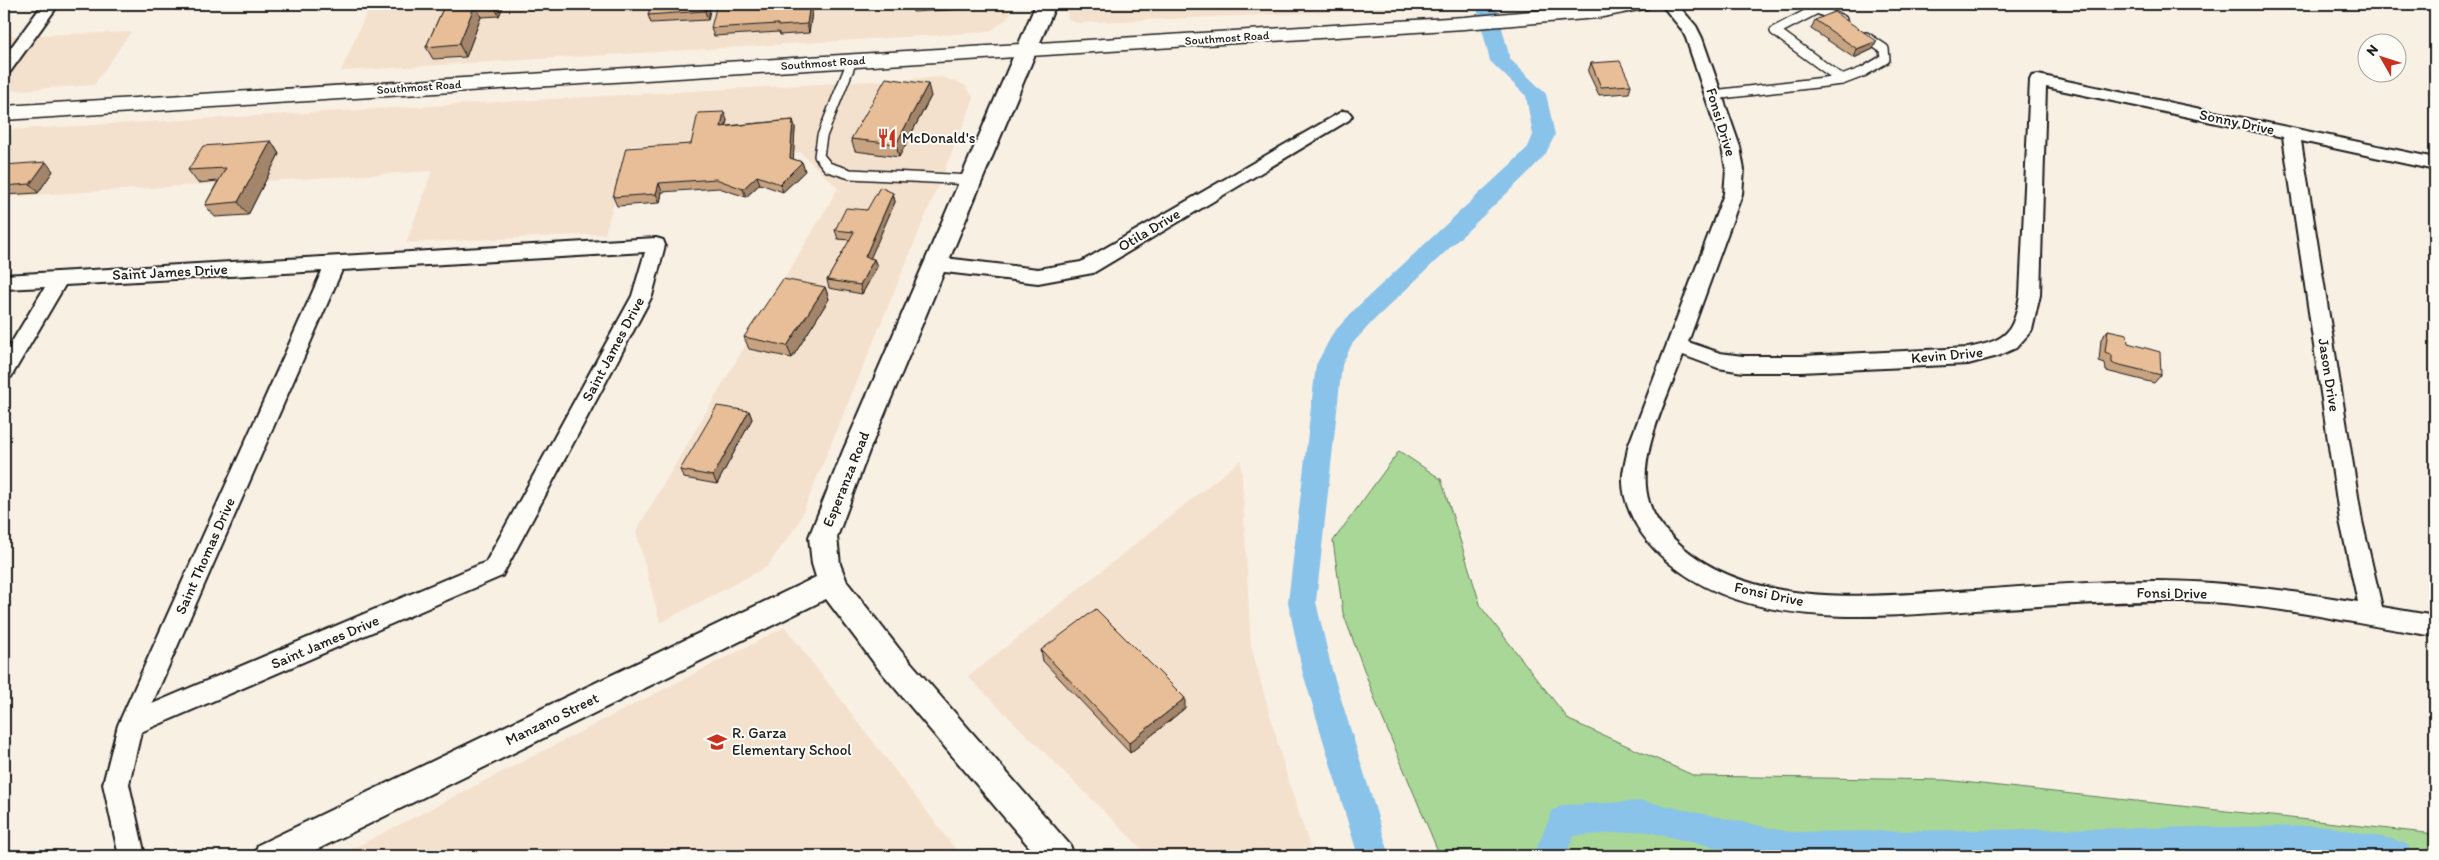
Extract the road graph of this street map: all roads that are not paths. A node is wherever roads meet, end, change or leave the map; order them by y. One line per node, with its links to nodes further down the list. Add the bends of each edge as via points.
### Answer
1 (51, 4): 11 (street)
2 (1046, 4): 9 (street, Esperanza Road)
3 (1642, 4): 9 (main road, Southmost Road, via 1516,20)
4 (1669, 4): 14 (street, Fonsi Drive, via 1690,30)
5 (1810, 4): 6 (lane)
6 (1818, 9): 7 (lane); 12 (lane, via 1775,31)
7 (1847, 24)
8 (1862, 34): 12 (lane, via 1884,49 1885,59)
9 (1024, 50): 10 (main road, Southmost Road); 19 (street, Esperanza Road)
10 (852, 61): 15 (main road, Southmost Road); 19 (lane, via 822,136 819,156 828,167 850,174)
11 (4, 68)
12 (1842, 80): 14 (lane)
13 (2038, 80): 17 (street, Sonny Drive); 24 (street, Kevin Drive, via 2030,295 2022,330 2010,343 1968,356 1800,364 1742,364 1718,360)
14 (1714, 95): 24 (street, Fonsi Drive, via 1731,146 1735,170 1732,194)
15 (4, 113)
16 (1343, 116): 21 (street, Otila Drive, via 1086,268 1038,276)
17 (2291, 134): 18 (street, Sonny Drive); 27 (street, Jason Drive, via 2351,521)
18 (2435, 164)
19 (971, 180): 21 (street, Esperanza Road)
20 (335, 263): 22 (street, Saint James Drive); 29 (street, Saint Thomas Drive); 29 (street, Saint James Drive, via 656,245 642,296 494,569)
21 (936, 264): 26 (street, Esperanza Road, via 823,537 826,564)
22 (60, 278): 23 (street, Saint James Drive); 25 (street)
23 (4, 282)
24 (1676, 344): 27 (street, Fonsi Drive, via 1639,448 1634,475 1637,502 1650,530 1667,549 1705,577 1744,592 1832,604 1927,603 2164,591 2247,596)
25 (4, 372)
26 (833, 582): 31 (street, Manzano Street); 32 (street, Esperanza Road, via 889,658)
27 (2373, 616): 28 (street, Fonsi Drive)
28 (2435, 626)
29 (130, 726): 30 (street, Saint Thomas Drive, via 116,784)
30 (132, 856)
31 (270, 856)
32 (1058, 856)

